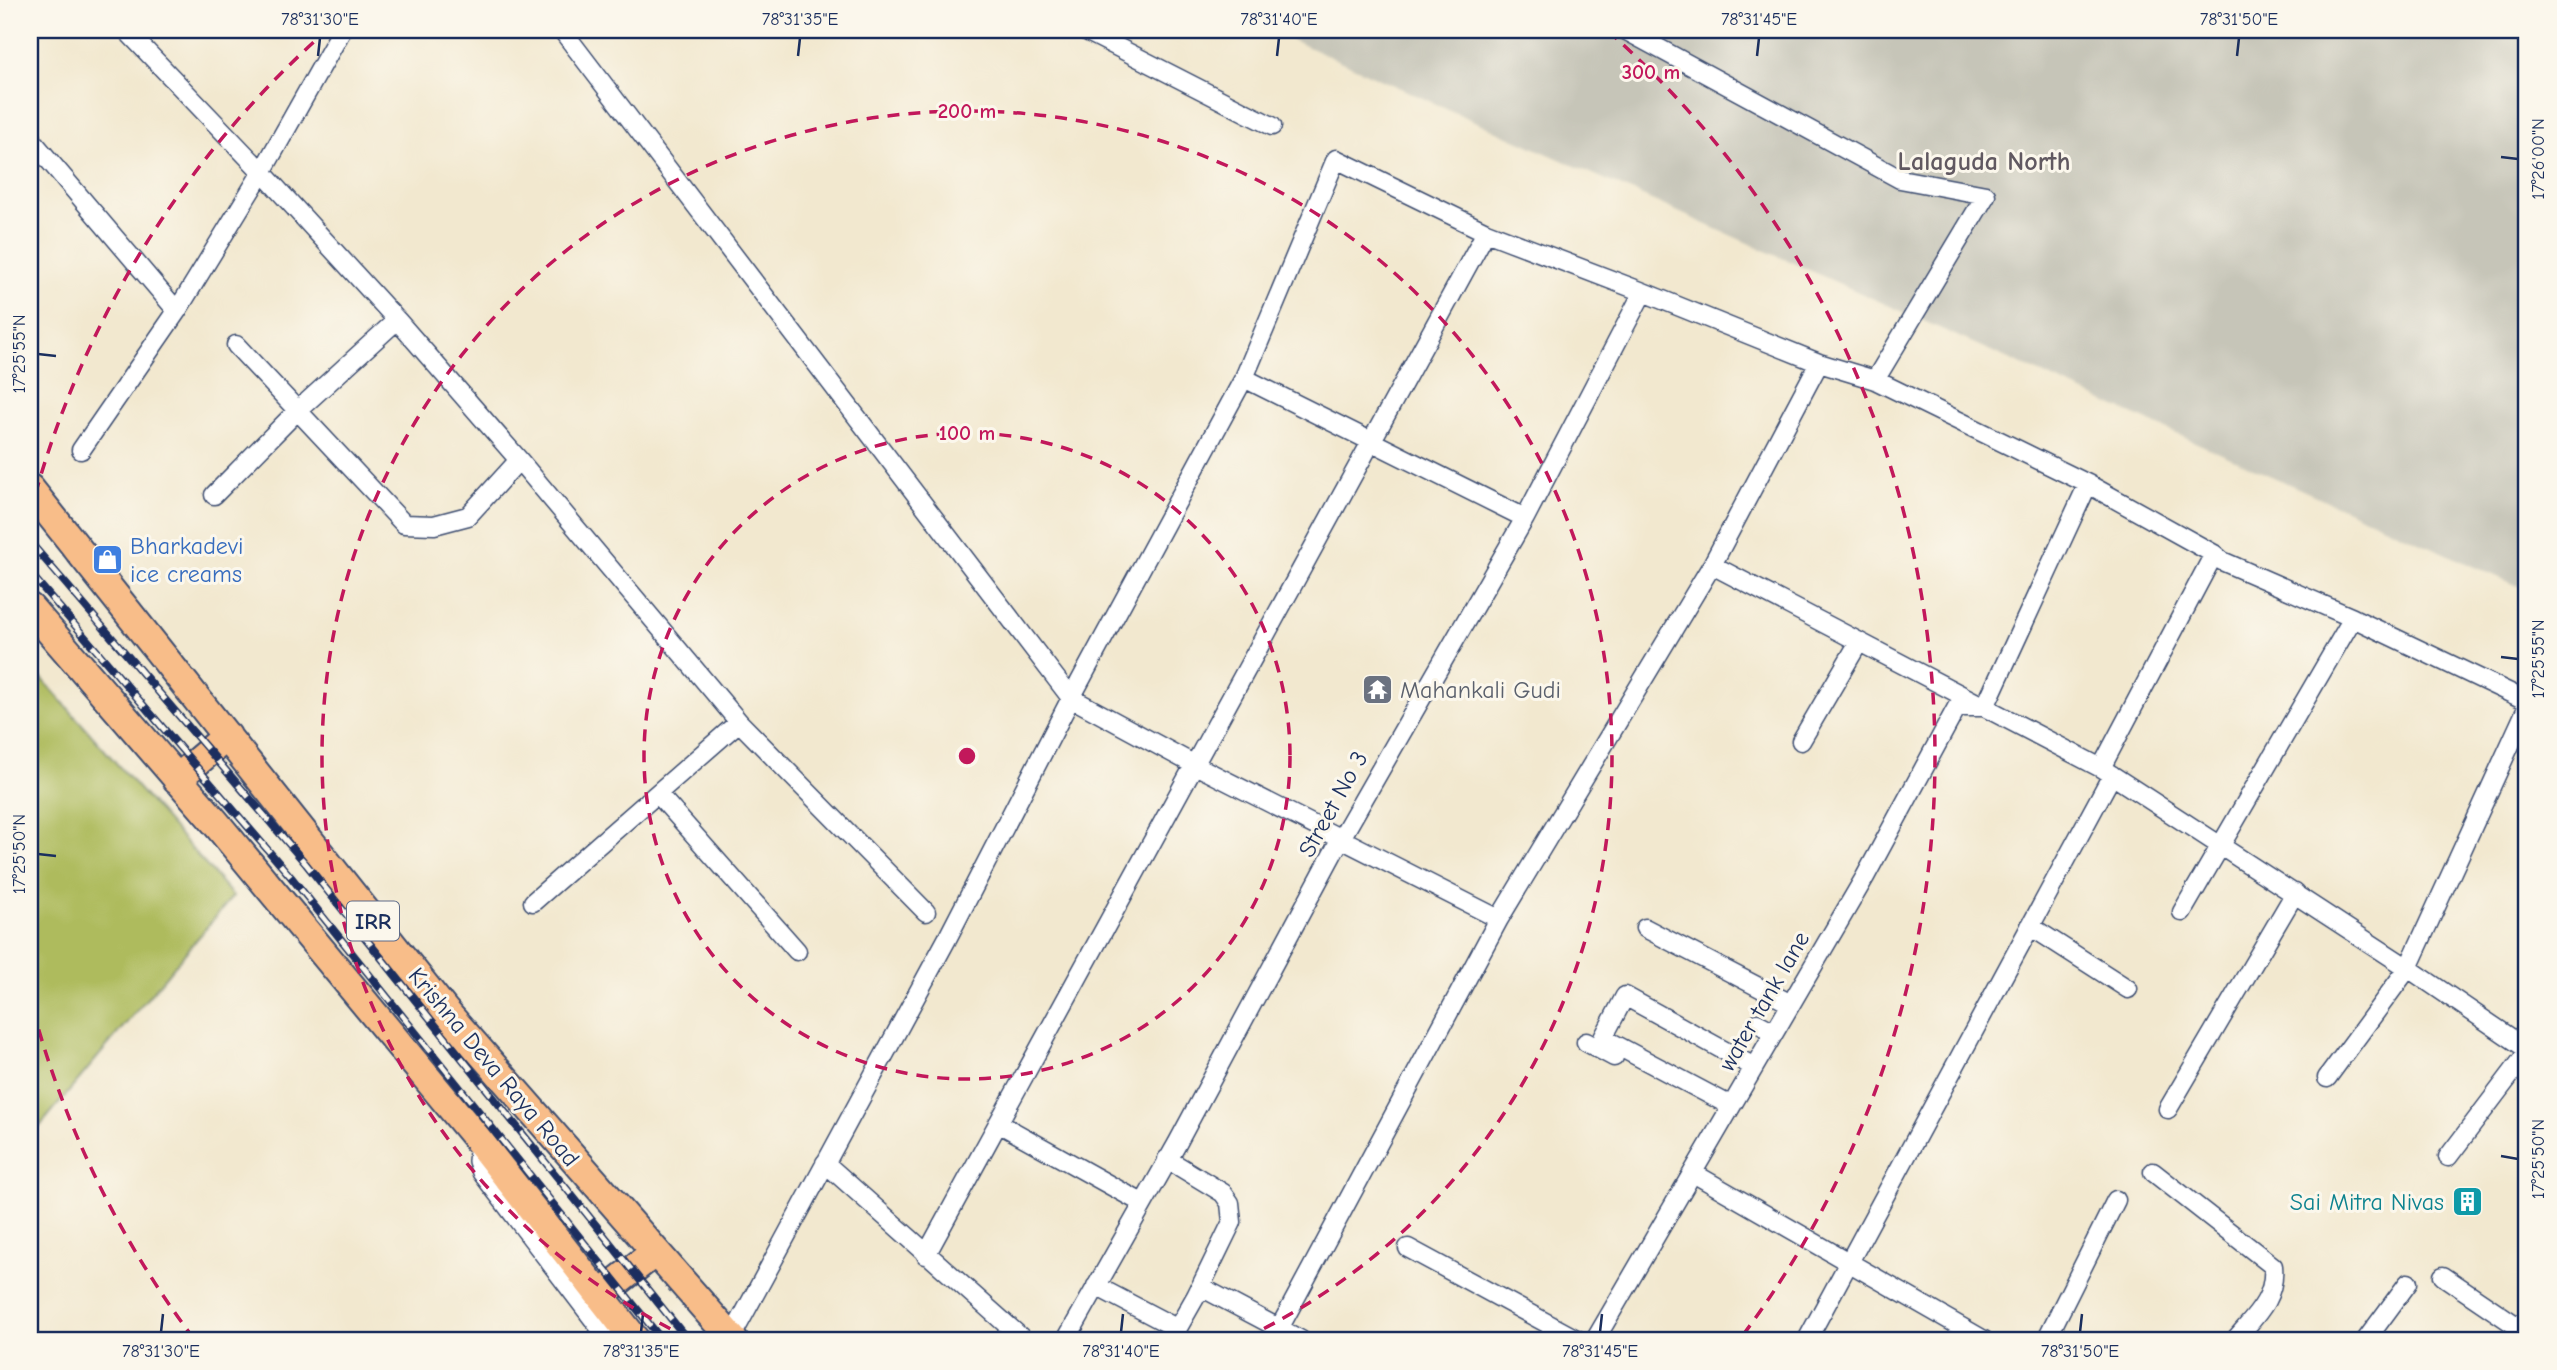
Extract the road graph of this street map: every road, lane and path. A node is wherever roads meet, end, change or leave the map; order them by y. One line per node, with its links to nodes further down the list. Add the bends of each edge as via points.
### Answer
1 (126, 30): 8 (street)
2 (342, 30): 8 (street)
3 (562, 30): 30 (street)
4 (1084, 30): 6 (street)
5 (1625, 30): 16 (street, via 1900,179 1986,195)
6 (1272, 126)
7 (30, 138): 11 (street)
8 (262, 172): 11 (street); 12 (street)
9 (1486, 232): 10 (street); 15 (street, via 1336,159); 18 (street)
10 (1643, 292): 14 (street); 24 (street, Street No 3)
11 (177, 311): 19 (street)
12 (397, 320): 17 (street); 20 (street)
13 (236, 345): 17 (street)
14 (1819, 363): 16 (street); 26 (street)
15 (1244, 378): 18 (street); 30 (street)
16 (1875, 380): 21 (street)
17 (297, 411): 20 (street, via 404,524 434,525 468,516); 23 (street)
18 (1371, 442): 24 (street); 37 (street)
19 (81, 450)
20 (519, 460): 34 (street)
21 (2088, 484): 25 (street); 32 (street)
22 (30, 489): 35 (main road, Krishna Deva Raya Road / IRR)
23 (214, 495)
24 (1524, 517): 41 (street, Street No 3)
25 (2214, 554): 28 (street); 38 (street)
26 (1712, 565): 29 (street); 47 (street)
27 (30, 608): 39 (main road, IRR)
28 (2353, 618): 31 (street); 42 (street)
29 (1859, 642): 32 (street); 36 (street)
30 (1071, 698): 37 (street); 67 (street)
31 (2527, 701)
32 (1985, 707): 38 (street); 54 (street, water tank lane, via 1957,707)
33 (2527, 708): 51 (street)
34 (739, 722): 40 (street); 45 (street)
35 (227, 736): 39 (main road); 73 (main road, Krishna Deva Raya Road / IRR, via 443,1010)
36 (1801, 741)
37 (1193, 764): 41 (street); 63 (street)
38 (2107, 771): 42 (street); 48 (street)
39 (177, 779): 64 (main road, IRR)
40 (657, 794): 44 (street); 50 (street)
41 (1340, 840): 47 (street); 66 (street, Street No 3)
42 (2220, 844): 43 (street); 46 (street)
43 (2295, 893): 51 (street); 61 (street)
44 (533, 902)
45 (926, 912)
46 (2182, 912)
47 (1499, 919): 81 (street)
48 (2030, 926): 52 (street); 75 (street)
49 (1645, 928): 54 (street)
50 (797, 951)
51 (2408, 968): 58 (street); 60 (street)
52 (2128, 989)
53 (1765, 1003): 54 (street)
54 (1788, 1009): 56 (street, water tank lane)
55 (1757, 1023): 56 (street)
56 (1774, 1032): 59 (street, water tank lane)
57 (1586, 1042): 62 (street)
58 (2527, 1051): 65 (street)
59 (1754, 1067): 62 (street, water tank lane); 62 (street, via 1625,996 1603,1038)
60 (2328, 1078)
61 (2168, 1108)
62 (1728, 1111): 69 (street, water tank lane)
63 (998, 1123): 71 (street); 74 (street)
64 (481, 1143): 80 (main road, IRR); 85 (street, via 483,1172)
65 (2448, 1157)
66 (1167, 1159): 71 (street, Street No 3); 79 (street, via 1223,1193 1230,1203 1232,1222)
67 (825, 1163): 74 (street); 84 (street)
68 (2153, 1172): 95 (street, via 2273,1266 2270,1297)
69 (1693, 1173): 75 (street); 91 (street, water tank lane)
70 (2116, 1200): 94 (street)
71 (1142, 1203): 78 (street, Street No 3)
72 (1408, 1248): 90 (street)
73 (654, 1253): 80 (main road); 84 (main road, Krishna Deva Raya Road / IRR)
74 (926, 1255): 87 (street)
75 (1850, 1262): 92 (street); 93 (street)
76 (2443, 1276): 82 (street)
77 (2408, 1283): 96 (street)
78 (1097, 1286): 83 (street); 88 (street, Street No 3)
79 (1201, 1287): 81 (street); 83 (street)
80 (600, 1295): 86 (main road, IRR)
81 (1276, 1334): 89 (street)
82 (2527, 1334)
83 (1174, 1335)
84 (732, 1339)
85 (611, 1340)
86 (635, 1340)
87 (1024, 1340)
88 (1066, 1340)
89 (1301, 1340)
90 (1578, 1340)
91 (1595, 1340)
92 (1807, 1340)
93 (1984, 1340)
94 (2046, 1340)
95 (2235, 1340)
96 (2366, 1340)

